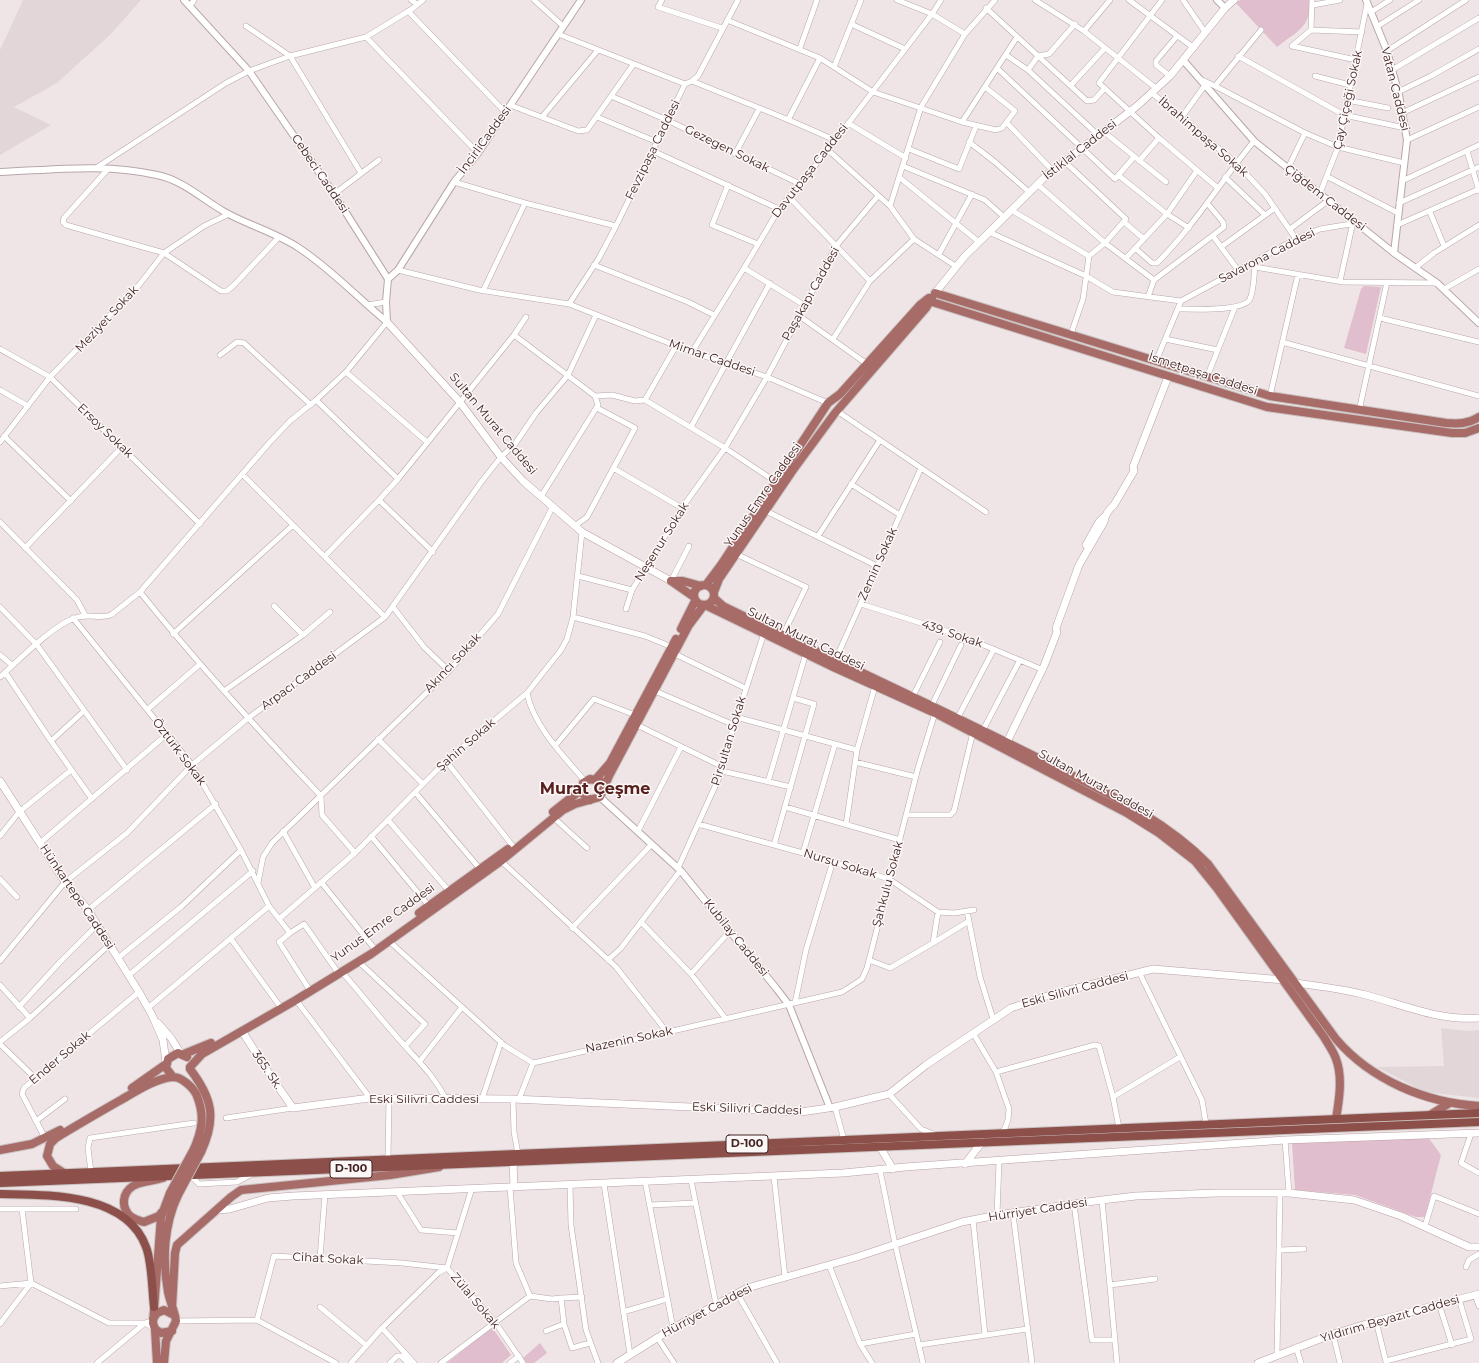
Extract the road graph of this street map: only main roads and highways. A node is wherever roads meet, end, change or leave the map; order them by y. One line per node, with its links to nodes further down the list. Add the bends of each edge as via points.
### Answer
1 (1234, 0): 2 (main road, İstiklal Caddesi, via 1170,76 1129,112 1052,170 979,242)
2 (934, 293): 3 (main road); 4 (main road, İsmetpaşa Caddesi)
3 (928, 300): 6 (main road, İsmetpaşa Caddesi); 12 (main road, via 840,394); 15 (main road, Yunus Emre Caddesi, via 926,308)
4 (1006, 314): 6 (main road); 7 (main road, İsmetpaşa Caddesi)
5 (387, 322): 20 (main road, Sultan Murat Caddesi, via 459,401 501,457 523,481 582,532)
6 (1002, 323): 8 (main road, İsmetpaşa Caddesi)
7 (1071, 334): 8 (main road); 9 (main road, İsmetpaşa Caddesi)
8 (1068, 344): 10 (main road, İsmetpaşa Caddesi)
9 (1172, 366): 10 (main road); 11 (main road, İsmetpaşa Caddesi)
10 (1168, 376): 13 (main road, İsmetpaşa Caddesi); 27 (main road, via 1134,471 1104,517 1104,522 1079,564 1056,628 1057,632)
11 (1270, 396): 13 (main road); 14 (main road, İsmetpaşa Caddesi)
12 (828, 403): 15 (main road, via 837,401); 15 (main road, via 826,411 830,414); 21 (main road, via 722,565)
13 (1267, 407): 16 (main road, İsmetpaşa Caddesi)
14 (1342, 408): 16 (main road); 18 (main road, İsmetpaşa Caddesi)
15 (837, 411): 22 (main road, Yunus Emre Caddesi, via 792,470 719,579)
16 (1340, 417): 18 (main road, İsmetpaşa Caddesi)
17 (1479, 418): 18 (main road, İsmetpaşa Caddesi, via 1462,424)
18 (1427, 424): 19 (main road, İsmetpaşa Caddesi, via 1465,433)
19 (1479, 428)
20 (671, 581): 21 (main road); 23 (main road)
21 (704, 585): 22 (main road); 23 (main road, via 695,592)
22 (714, 595): 24 (main road, via 712,602); 26 (main road, Sultan Murat Caddesi, via 724,606 913,696)
23 (695, 599): 24 (main road); 25 (main road)
24 (705, 606): 25 (main road); 26 (main road, Sultan Murat Caddesi, via 875,686)
25 (673, 650): 28 (main road, via 610,764); 33 (main road, via 655,691)
26 (933, 709): 27 (main road, Sultan Murat Caddesi, via 973,732); 27 (main road, Sultan Murat Caddesi, via 958,717)
27 (1005, 745): 30 (main road, Sultan Murat Caddesi)
28 (596, 779): 31 (main road, via 590,779); 33 (main road, via 600,782)
29 (0, 781): 35 (main road, Hünkartepe Caddesi)
30 (1079, 783): 37 (main road, Sultan Murat Caddesi, via 1178,846 1195,861); 38 (main road, via 1151,818 1191,846 1222,882)
31 (583, 785): 34 (main road, via 584,796); 36 (main road, Yunus Emre Caddesi, via 512,845)
32 (0, 789): 35 (main road)
33 (602, 793): 34 (main road)
34 (590, 800): 36 (main road, via 575,804 554,818 502,861 359,962)
35 (19, 812): 39 (main road, Hünkartepe Caddesi, via 65,882 98,925)
36 (340, 972): 41 (main road); 41 (main road, Yunus Emre Caddesi, via 279,1005)
37 (1284, 980): 38 (main road); 43 (main road, Sultan Murat Caddesi); 50 (main road, Eski Silivri Caddesi, via 1153,970 1053,994 1011,1008 889,1094 833,1108 801,1112 516,1099 370,1098)
38 (1296, 983): 40 (main road, via 1365,994 1446,1018); 42 (main road)
39 (152, 1015): 44 (main road); 45 (main road, via 163,1040)
40 (1479, 1018)
41 (241, 1030): 44 (main road, Yunus Emre Caddesi); 46 (main road, via 202,1054); 50 (main road, 365. Sk.)
42 (1338, 1041): 43 (main road); 48 (main road, via 1377,1074 1419,1094)
43 (1329, 1047): 53 (main road, Sultan Murat Caddesi, via 1337,1059 1339,1072)
44 (182, 1054): 45 (main road, via 174,1054); 46 (main road, via 189,1059)
45 (166, 1063): 47 (main road, via 168,1072); 58 (main road, via 139,1084 45,1138 32,1144)
46 (190, 1068): 47 (main road, via 185,1075); 59 (main road, via 204,1091 211,1111 211,1126)
47 (176, 1077): 59 (main road, via 197,1094 201,1107 203,1125); 64 (main road, via 140,1089 56,1138 50,1144 48,1156 53,1166)
48 (1448, 1104): 49 (main road); 52 (main road)
49 (1479, 1106)
50 (294, 1108)
51 (1479, 1114): 52 (highway, D-100)
52 (1430, 1116): 53 (highway, D-100)
53 (1336, 1119): 64 (highway, D-100)
54 (1479, 1122): 56 (highway, D-100)
55 (1479, 1133): 61 (main road, via 1285,1140)
56 (982, 1142): 57 (highway, D-100); 61 (main road)
57 (880, 1147): 60 (highway, D-100); 63 (main road)
58 (0, 1150)
59 (198, 1150): 70 (main road, bridge)
60 (513, 1162): 62 (highway, D-100); 68 (main road)
61 (965, 1164): 63 (main road)
62 (448, 1165): 66 (highway, D-100); 71 (main road, via 390,1175 241,1190)
63 (893, 1169): 68 (main road, via 774,1177)
64 (64, 1173): 65 (highway, D-100)
65 (0, 1176)
66 (172, 1176): 67 (highway, D-100); 72 (main road, via 134,1185 125,1194 124,1205 130,1216 135,1219 144,1222 159,1216)
67 (0, 1184)
68 (512, 1186): 71 (main road, via 268,1198)
69 (0, 1194): 75 (highway, via 76,1198 111,1210 122,1217 146,1245)
70 (174, 1194): 72 (main road); 76 (main road, via 165,1253)
71 (217, 1210): 76 (main road, via 177,1245)
72 (162, 1211): 75 (main road)
73 (1479, 1247): 82 (main road, Hürriyet Caddesi, via 1469,1247 1401,1216 1354,1200 1289,1193 1136,1196 1102,1200 972,1220 747,1288 657,1337)
74 (1477, 1295): 83 (main road, Yıldırım Beyazıt Caddesi, via 1332,1334 1297,1351 1277,1355)
75 (154, 1307): 77 (main road)
76 (174, 1315): 77 (main road, via 164,1310 157,1313); 79 (main road)
77 (153, 1320): 78 (main road)
78 (155, 1329): 79 (main road, via 165,1333); 80 (main road)
79 (172, 1331): 81 (main road, via 166,1342)
80 (157, 1363)
81 (164, 1363)
82 (618, 1363)
83 (1258, 1363)

